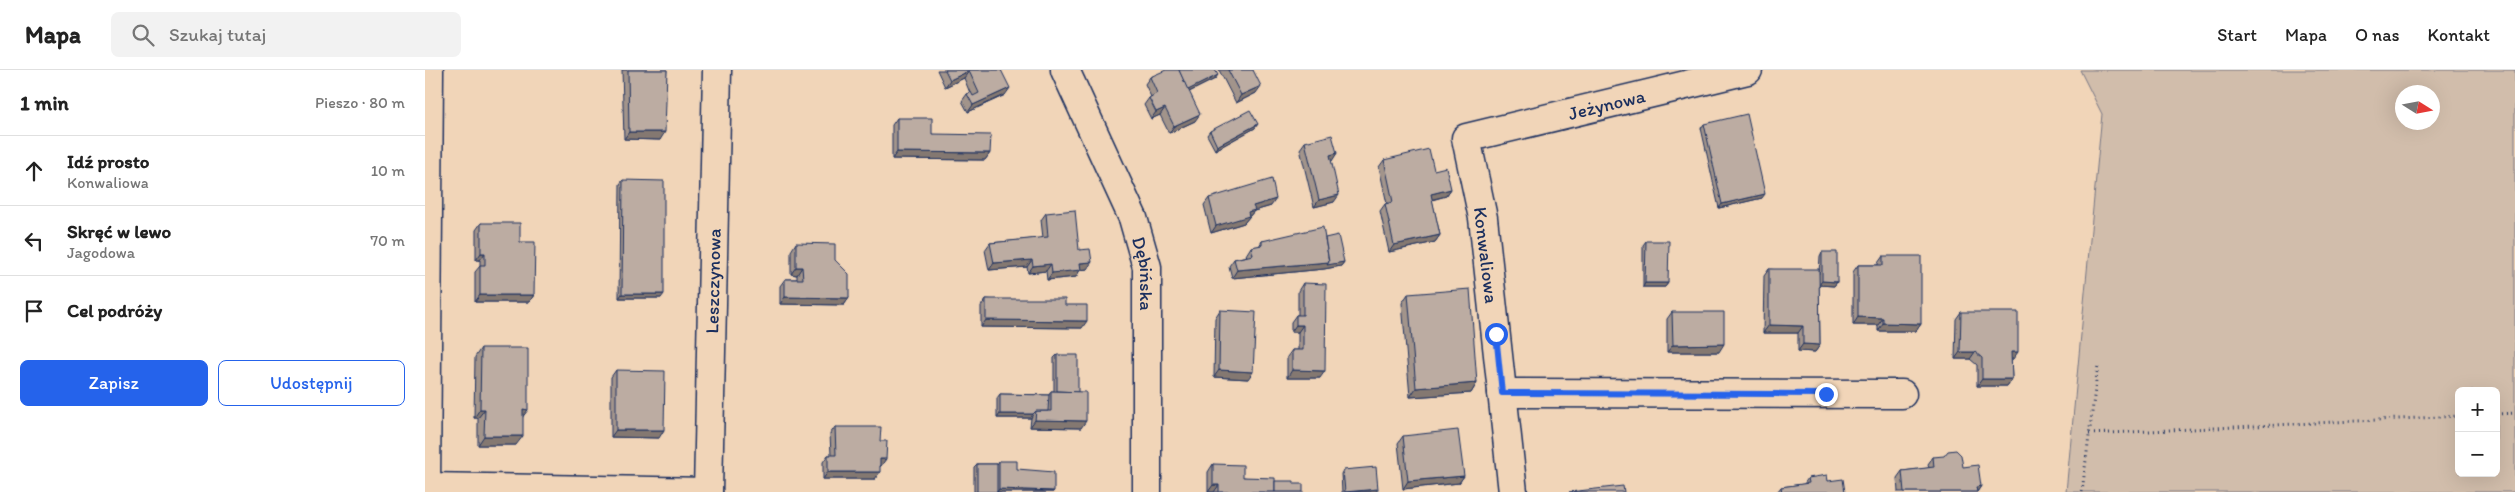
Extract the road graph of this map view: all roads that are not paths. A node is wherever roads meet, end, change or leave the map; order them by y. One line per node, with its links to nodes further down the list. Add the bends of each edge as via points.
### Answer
1 (429, 70): 8 (street)
2 (717, 70): 9 (street, Leszczynowa)
3 (1065, 70): 10 (street, Dębińska, via 1133,218 1147,267)
4 (1748, 70): 5 (street, Jeżynowa)
5 (1466, 138): 6 (street, Konwaliowa, via 1483,218)
6 (1502, 393): 7 (street); 11 (street, Konwaliowa)
7 (1903, 394)
8 (426, 489): 9 (street)
9 (708, 492)
10 (1147, 492)
11 (1513, 492)

